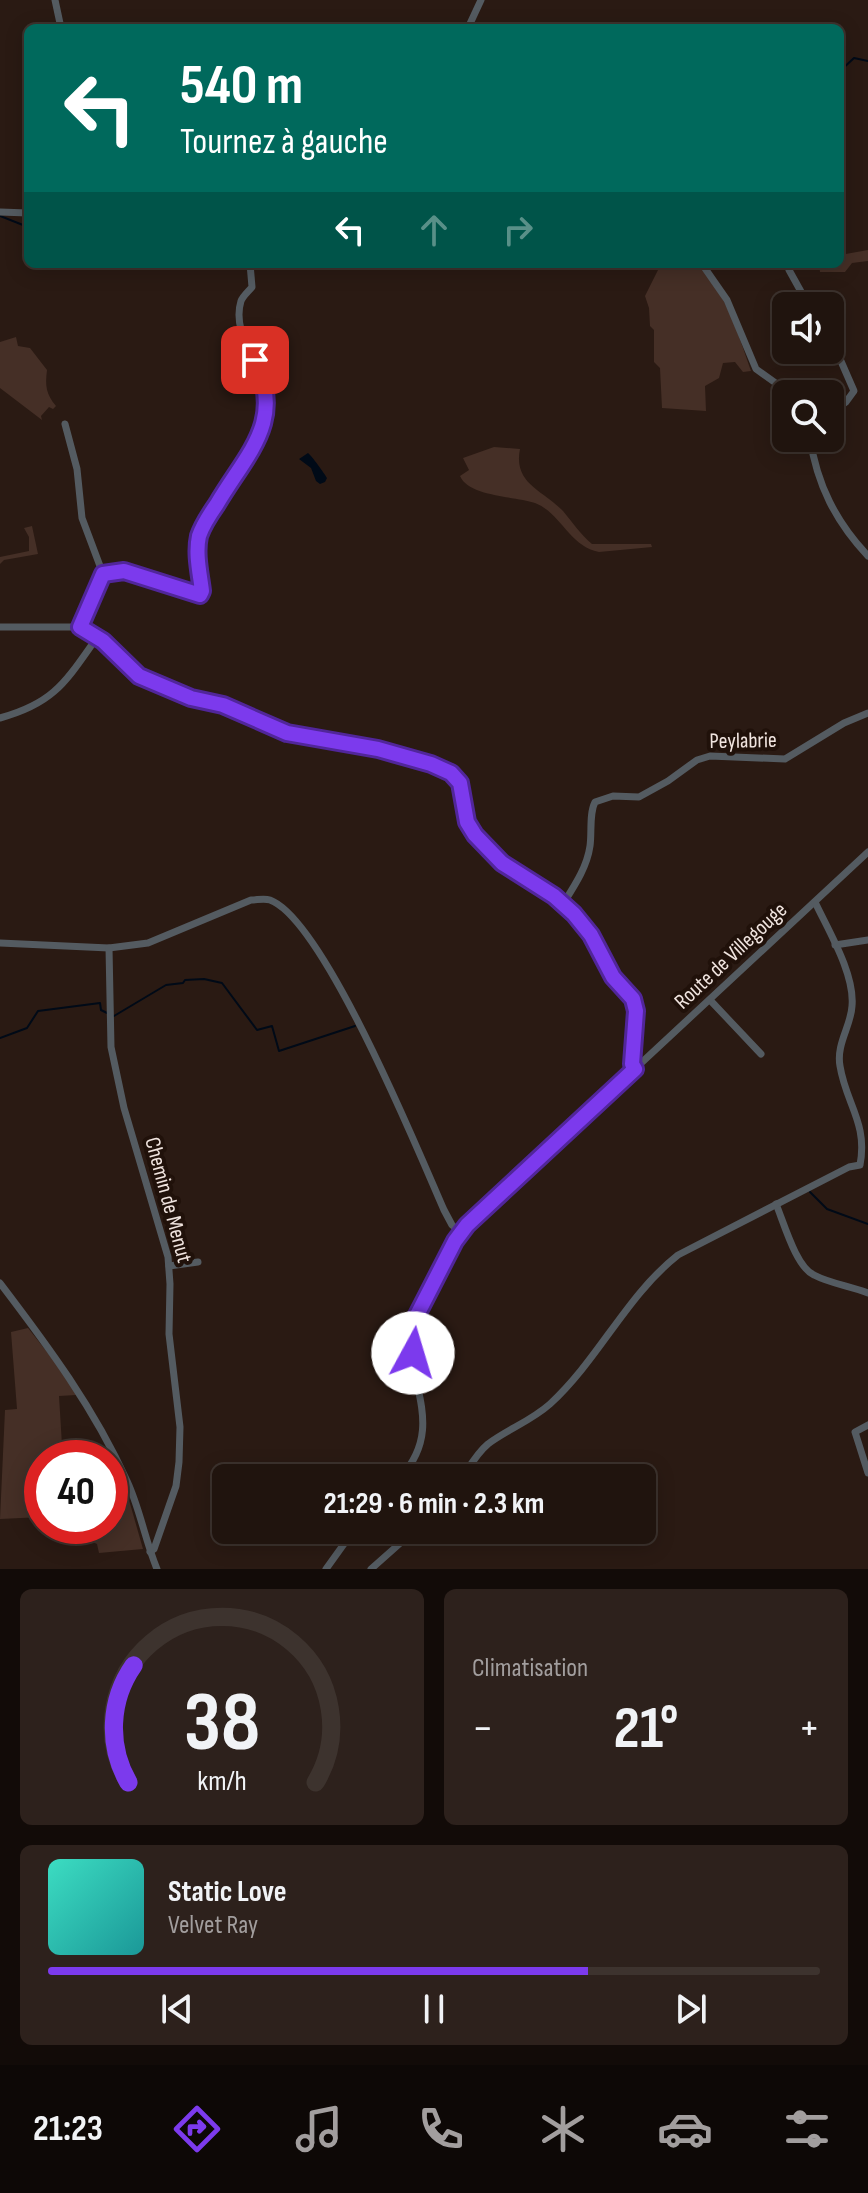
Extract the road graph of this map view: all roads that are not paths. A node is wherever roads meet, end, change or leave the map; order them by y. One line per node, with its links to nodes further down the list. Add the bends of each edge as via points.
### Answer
1 (55, 0): 3 (street)
2 (481, 0): 4 (street)
3 (60, 24)
4 (470, 24)
5 (0, 212): 6 (street)
6 (24, 213)
7 (250, 268): 17 (street, via 252,287 240,303 240,320 265,383 267,411 251,451 199,537 202,591 196,595 124,571)
8 (705, 268): 12 (street, via 727,300 756,369)
9 (789, 270): 10 (street)
10 (801, 292)
11 (842, 364): 13 (street, via 854,391)
12 (772, 380)
13 (844, 404)
14 (65, 424): 17 (street, via 82,518)
15 (813, 452): 16 (street, via 835,515)
16 (868, 556)
17 (103, 574): 19 (street)
18 (0, 627): 19 (street)
19 (80, 627): 20 (street)
20 (98, 636): 22 (street, via 49,698); 25 (street, via 139,676 169,690 223,705 287,733 367,747 451,773 460,783 467,822 475,835 502,863)
21 (868, 713): 25 (street, Peylabrie, via 785,759 710,756 639,797 595,802 588,855)
22 (0, 718)
23 (868, 852): 24 (street, Route de Villegouge)
24 (815, 902): 28 (street); 30 (street, Route de Villegouge)
25 (563, 904): 32 (street, via 591,935 613,977 633,999)
26 (868, 940): 28 (street)
27 (0, 943): 29 (street)
28 (835, 945): 33 (street, via 852,997 839,1062 865,1128)
29 (109, 948): 35 (street, via 148,943 251,900 268,899 278,905 338,981 444,1210); 37 (street, Chemin de Menut, via 111,1047)
30 (710, 1000): 31 (street); 32 (street, Route de Villegouge)
31 (761, 1054)
32 (635, 1069): 35 (street, Route de Villegouge)
33 (864, 1166): 34 (street, via 849,1167)
34 (776, 1204): 39 (street, via 807,1271); 42 (street, via 678,1255 658,1271 582,1370 527,1422 488,1444)
35 (461, 1233): 41 (street, Route de Villegouge, via 413,1325 423,1422)
36 (198, 1262): 37 (street)
37 (169, 1266): 46 (street, Chemin de Menut, via 179,1462 173,1497)
38 (0, 1283): 46 (street, via 79,1391 129,1485)
39 (868, 1293)
40 (868, 1425): 43 (street, via 855,1432)
41 (412, 1464)
42 (473, 1464)
43 (868, 1473)
44 (344, 1544): 48 (street)
45 (399, 1544): 49 (street)
46 (150, 1552): 47 (street)
47 (157, 1569)
48 (326, 1569)
49 (371, 1569)

